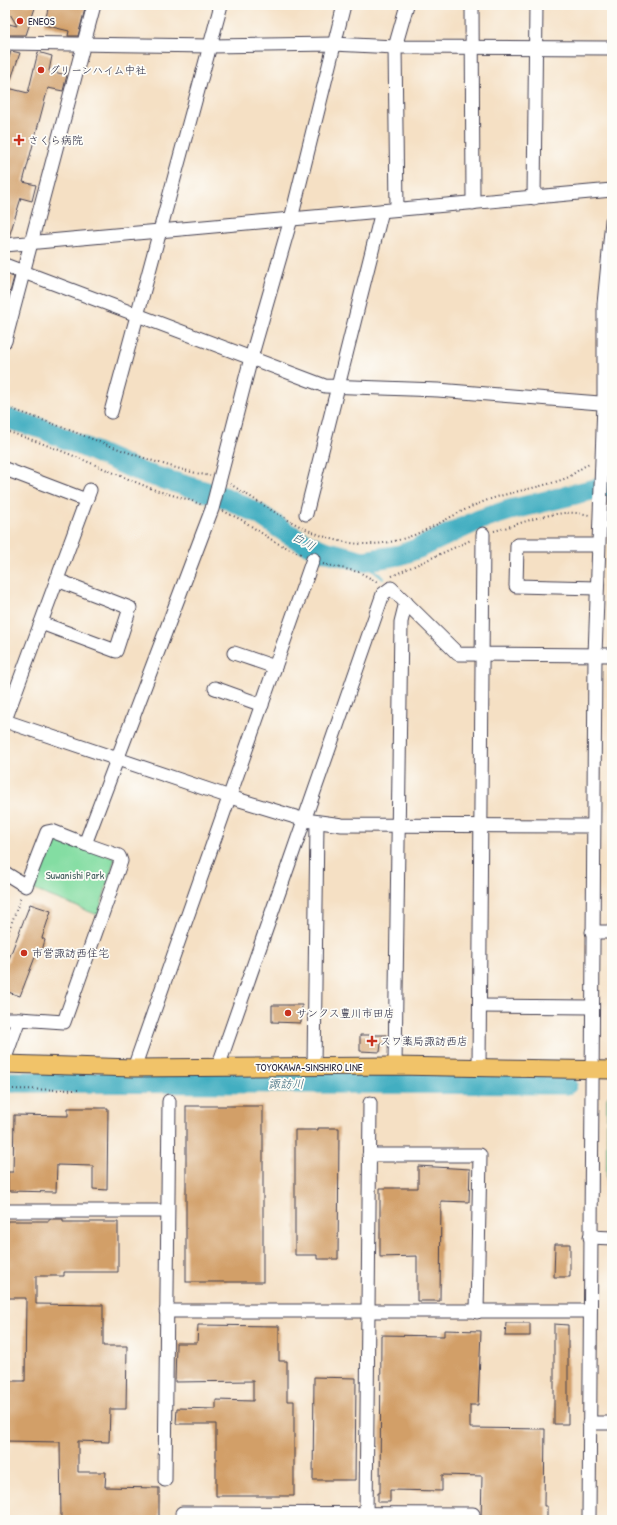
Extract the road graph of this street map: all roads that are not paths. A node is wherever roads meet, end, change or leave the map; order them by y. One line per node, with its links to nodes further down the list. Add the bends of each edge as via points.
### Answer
1 (94, 5): 8 (street)
2 (220, 5): 10 (street)
3 (344, 5): 9 (street)
4 (406, 5): 12 (street)
5 (472, 5): 11 (street)
6 (536, 5): 13 (street)
7 (5, 43): 8 (street)
8 (84, 44): 10 (street); 23 (street)
9 (333, 44): 10 (street); 12 (street); 20 (street)
10 (210, 46): 22 (street)
11 (472, 46): 12 (street); 13 (street); 17 (street)
12 (395, 47): 18 (street)
13 (536, 48): 14 (street); 16 (street)
14 (612, 48)
15 (612, 190): 16 (street)
16 (534, 198): 17 (street)
17 (473, 203): 18 (street)
18 (397, 209): 19 (street)
19 (382, 211): 20 (street); 30 (street)
20 (291, 219): 22 (street); 29 (street)
21 (612, 221): 31 (street, via 604,304)
22 (160, 230): 23 (street); 27 (street)
23 (32, 242): 24 (street); 26 (street)
24 (5, 245)
25 (5, 265): 26 (street)
26 (24, 272): 27 (street); 28 (street)
27 (135, 316): 29 (street); 32 (street)
28 (5, 341)
29 (252, 358): 30 (street, via 325,386); 50 (street, via 212,507)
30 (338, 387): 31 (street, via 438,390); 34 (street)
31 (608, 404): 36 (street)
32 (111, 412)
33 (5, 468): 38 (street, via 88,495)
34 (306, 514)
35 (483, 534): 43 (street)
36 (598, 545): 39 (street); 39 (street, via 518,545 516,586)
37 (313, 559): 46 (street)
38 (57, 580): 41 (street); 41 (street, via 130,608 116,651)
39 (597, 588): 44 (street)
40 (406, 602): 43 (street, via 458,654); 52 (street, via 391,588 383,594); 53 (street, via 401,622)
41 (41, 623): 49 (street)
42 (234, 653): 46 (street)
43 (482, 654): 44 (street); 54 (street)
44 (595, 655): 45 (street); 55 (street)
45 (612, 655)
46 (275, 667): 48 (street)
47 (215, 688): 48 (street)
48 (262, 705): 51 (street)
49 (5, 720): 50 (street)
50 (116, 757): 51 (street); 56 (street)
51 (230, 797): 52 (street); 69 (street)
52 (311, 821): 53 (street, via 342,825); 67 (street); 68 (street)
53 (398, 825): 54 (street); 66 (street)
54 (481, 826): 55 (street); 60 (street)
55 (593, 826): 58 (street)
56 (85, 844): 57 (street, via 52,831 47,832 26,886); 63 (street, via 119,856 121,861 64,1022)
57 (5, 873)
58 (592, 932): 59 (street); 61 (street)
59 (612, 932)
60 (480, 1006): 61 (street); 70 (street)
61 (592, 1007): 71 (street)
62 (5, 1019): 63 (street)
63 (19, 1019): 64 (street)
64 (5, 1058)
65 (5, 1064): 69 (main road, TOYOKAWA-SINSHIRO LINE)
66 (395, 1066): 68 (main road, TOYOKAWA-SINSHIRO LINE); 70 (main road, TOYOKAWA-SINSHIRO LINE)
67 (218, 1067): 68 (main road, TOYOKAWA-SINSHIRO LINE); 69 (main road, TOYOKAWA-SINSHIRO LINE)
68 (314, 1067)
69 (134, 1068)
70 (479, 1068): 71 (main road, TOYOKAWA-SINSHIRO LINE)
71 (592, 1070): 72 (main road, TOYOKAWA-SINSHIRO LINE); 78 (street)
72 (612, 1070)
73 (169, 1101): 77 (street)
74 (370, 1103): 75 (street)
75 (369, 1155): 82 (street); 83 (street, via 480,1155)
76 (5, 1211): 77 (street)
77 (167, 1211): 80 (street)
78 (590, 1237): 79 (street); 81 (street)
79 (612, 1238)
80 (166, 1310): 82 (street); 86 (street)
81 (590, 1311): 83 (street); 84 (street)
82 (369, 1312): 83 (street); 88 (street)
83 (477, 1312)
84 (588, 1423): 85 (street); 90 (street)
85 (612, 1423)
86 (166, 1480)
87 (182, 1513): 88 (street)
88 (366, 1514): 89 (street)
89 (473, 1514)
90 (589, 1520)

